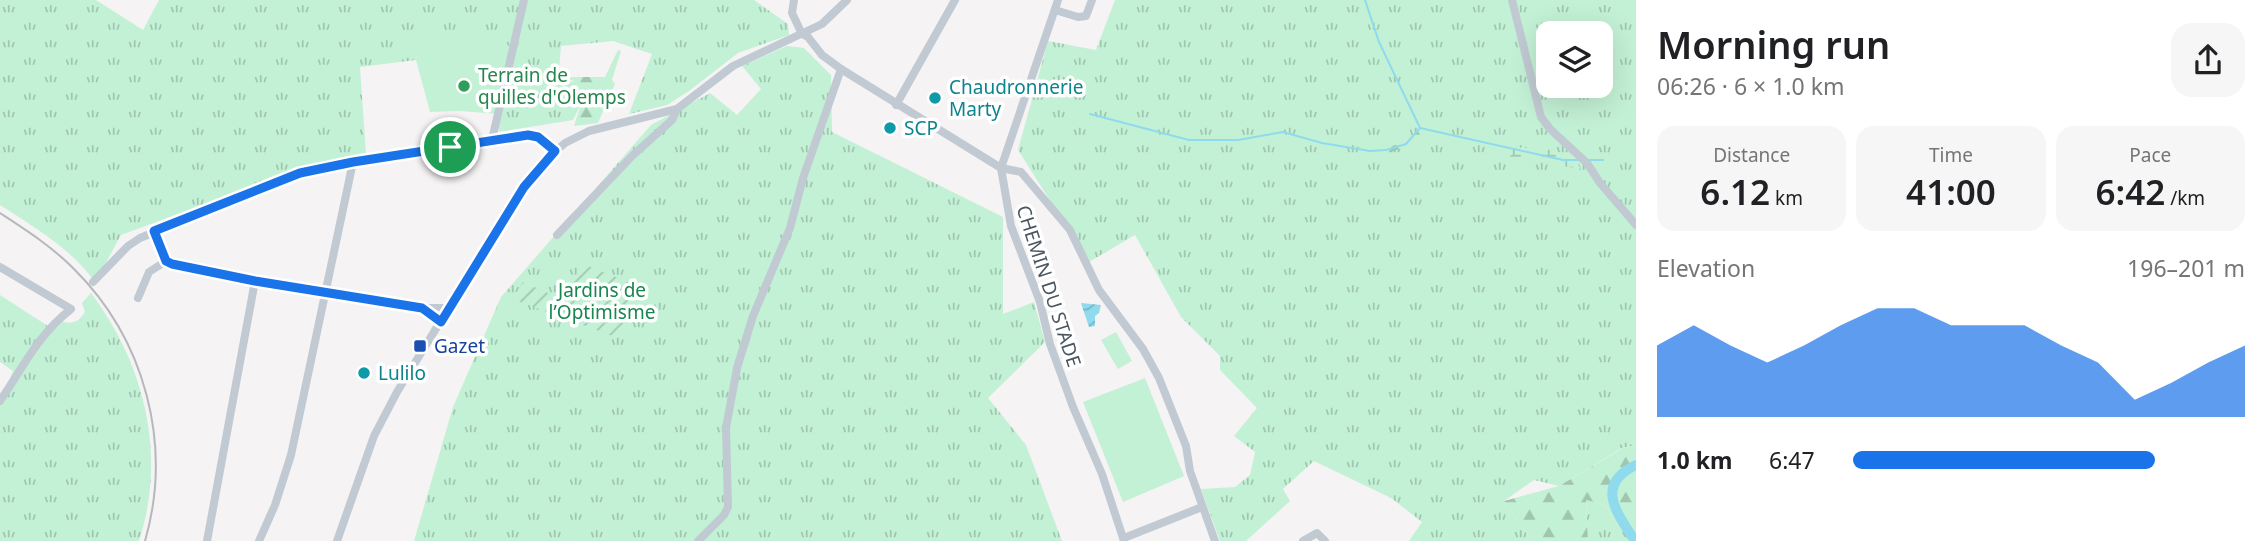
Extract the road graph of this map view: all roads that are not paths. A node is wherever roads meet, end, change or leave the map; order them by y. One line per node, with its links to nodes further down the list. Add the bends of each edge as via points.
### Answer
1 (524, 0): 13 (street)
2 (794, 0): 9 (street, via 792,13)
3 (848, 0): 9 (street, via 822,24)
4 (955, 0): 11 (street)
5 (1058, 0): 8 (street, CHEMIN DU STADE)
6 (1092, 0): 8 (street, via 1086,16)
7 (1512, 0): 17 (street, via 1541,117 1583,159)
8 (1055, 10): 16 (street, CHEMIN DU STADE)
9 (802, 34): 10 (street); 12 (street, via 733,66)
10 (841, 69): 11 (street); 35 (street, via 790,228 737,368 726,428 728,507)
11 (896, 105): 16 (street)
12 (677, 109): 14 (street, via 603,126); 19 (street, via 672,120)
13 (492, 140): 14 (street, via 528,135); 15 (street)
14 (555, 151): 27 (street, via 524,187)
15 (353, 162): 18 (street, via 300,173); 24 (street)
16 (1001, 168): 30 (street, via 1021,172 1070,230 1099,290 1143,349 1186,446); 31 (street, CHEMIN DU STADE, via 1011,226 1040,302 1050,344)
17 (1636, 225)
18 (154, 231): 20 (street); 23 (street, via 128,246)
19 (557, 235)
20 (166, 261): 22 (street); 25 (street, via 149,272)
21 (0, 267): 29 (street, via 71,309 37,343)
22 (255, 281): 24 (street); 32 (street)
23 (93, 282)
24 (325, 292): 26 (street); 33 (street, via 291,455)
25 (138, 298)
26 (422, 308): 27 (street); 28 (street)
27 (449, 308): 28 (street)
28 (441, 322): 34 (street, via 374,436)
29 (0, 401)
30 (1202, 507): 31 (street); 36 (street)
31 (1124, 539)
32 (207, 541)
33 (259, 541)
34 (337, 541)
35 (698, 541)
36 (1215, 541)
37 (1303, 541): 38 (street, via 1317,533)
38 (1325, 541)

